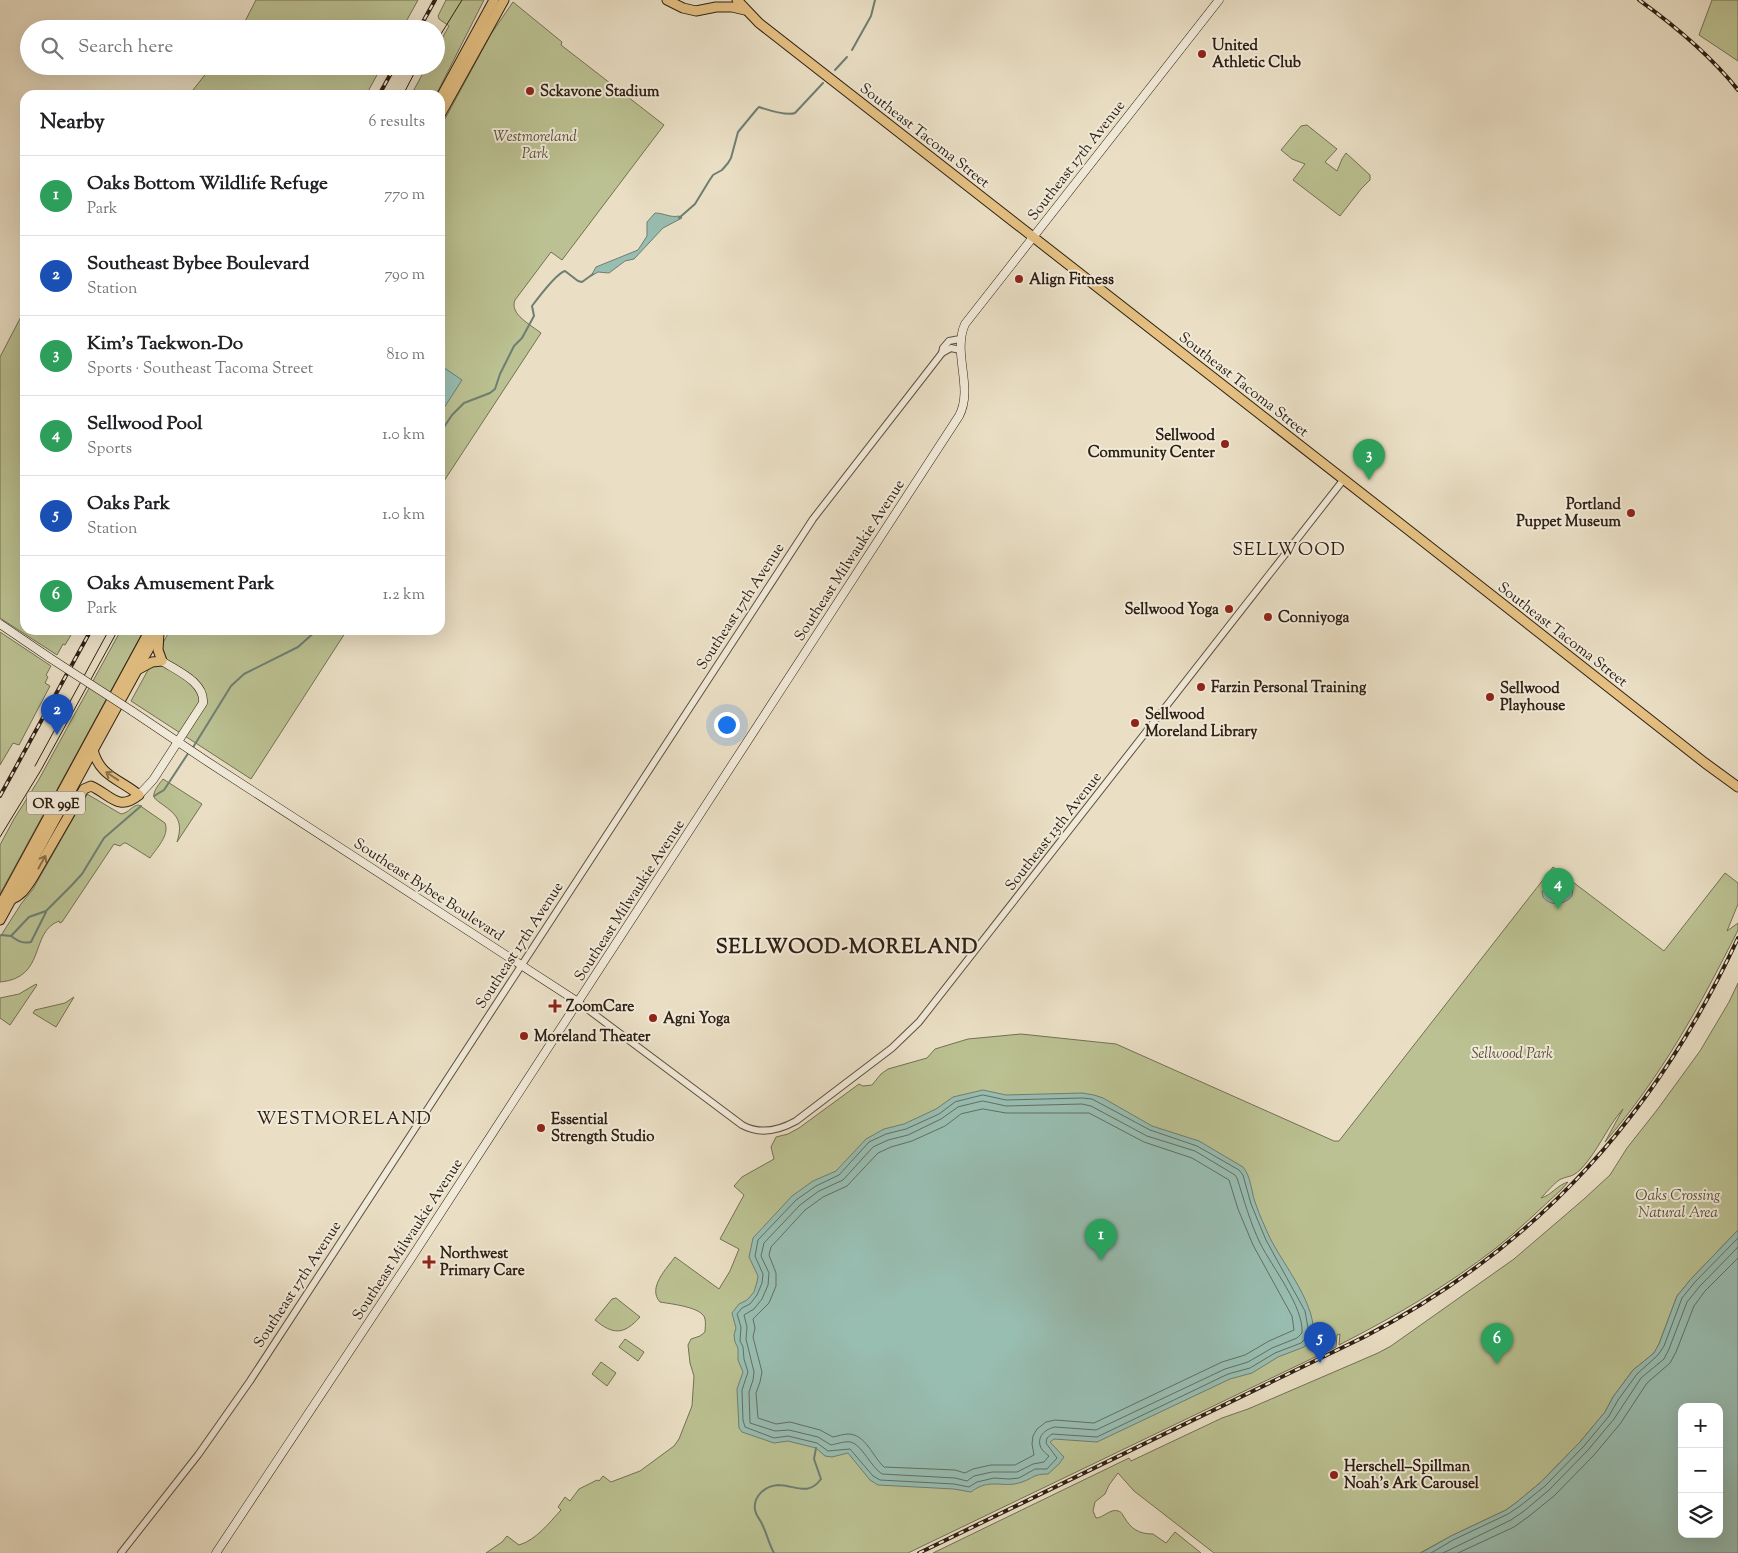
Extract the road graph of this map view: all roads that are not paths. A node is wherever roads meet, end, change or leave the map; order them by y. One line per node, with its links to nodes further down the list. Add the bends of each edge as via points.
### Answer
1 (494, 0): 9 (main road)
2 (504, 0): 10 (main road)
3 (667, 0): 7 (main road, via 696,11)
4 (725, 0): 7 (street)
5 (737, 0): 8 (main road, Southeast Tacoma Street)
6 (1219, 0): 11 (main road, Southeast 17th Avenue)
7 (716, 7): 8 (main road)
8 (745, 10): 11 (main road, Southeast Tacoma Street)
9 (445, 90)
10 (445, 106)
11 (1033, 236): 12 (main road, Southeast 17th Avenue, via 968,320); 15 (main road, Southeast Tacoma Street)
12 (960, 339): 13 (main road, Southeast 17th Avenue); 14 (street, Southeast 17th Avenue, via 949,341)
13 (960, 350): 14 (street, via 951,348); 30 (main road, Southeast Milwaukie Avenue, via 964,396 959,416)
14 (942, 353): 29 (street, Southeast 17th Avenue, via 813,519)
15 (1344, 479): 24 (main road, Southeast Tacoma Street); 31 (street, Southeast 13th Avenue, via 908,1034 796,1122 764,1131 747,1128)
16 (0, 624): 22 (main road, Southeast Bybee Boulevard, bridge)
17 (147, 635): 27 (main road, OR 99E)
18 (156, 635): 21 (main road, OR 99E)
19 (159, 635): 20 (main road, via 158,650)
20 (162, 661): 21 (main road, via 152,662); 22 (main road, via 196,684 203,696 202,706)
21 (136, 671): 23 (main road, OR 99E)
22 (178, 742): 25 (main road); 29 (main road, Southeast Bybee Boulevard)
23 (93, 750): 25 (main road, one-way to 23, via 101,768); 26 (main road, OR 99E)
24 (1738, 787)
25 (139, 795): 26 (main road, one-way to 25, via 19,896 32,879 84,788 91,786 124,803)
26 (12, 899): 28 (main road, OR 99E)
27 (0, 906)
28 (0, 920)
29 (522, 966): 30 (main road, Southeast Bybee Boulevard); 32 (street, Southeast 17th Avenue, via 250,1381 198,1455)
30 (578, 1002): 31 (street, Southeast Bybee Boulevard); 33 (main road, Southeast Milwaukie Avenue)
31 (736, 1120)
32 (121, 1553)
33 (216, 1553)

